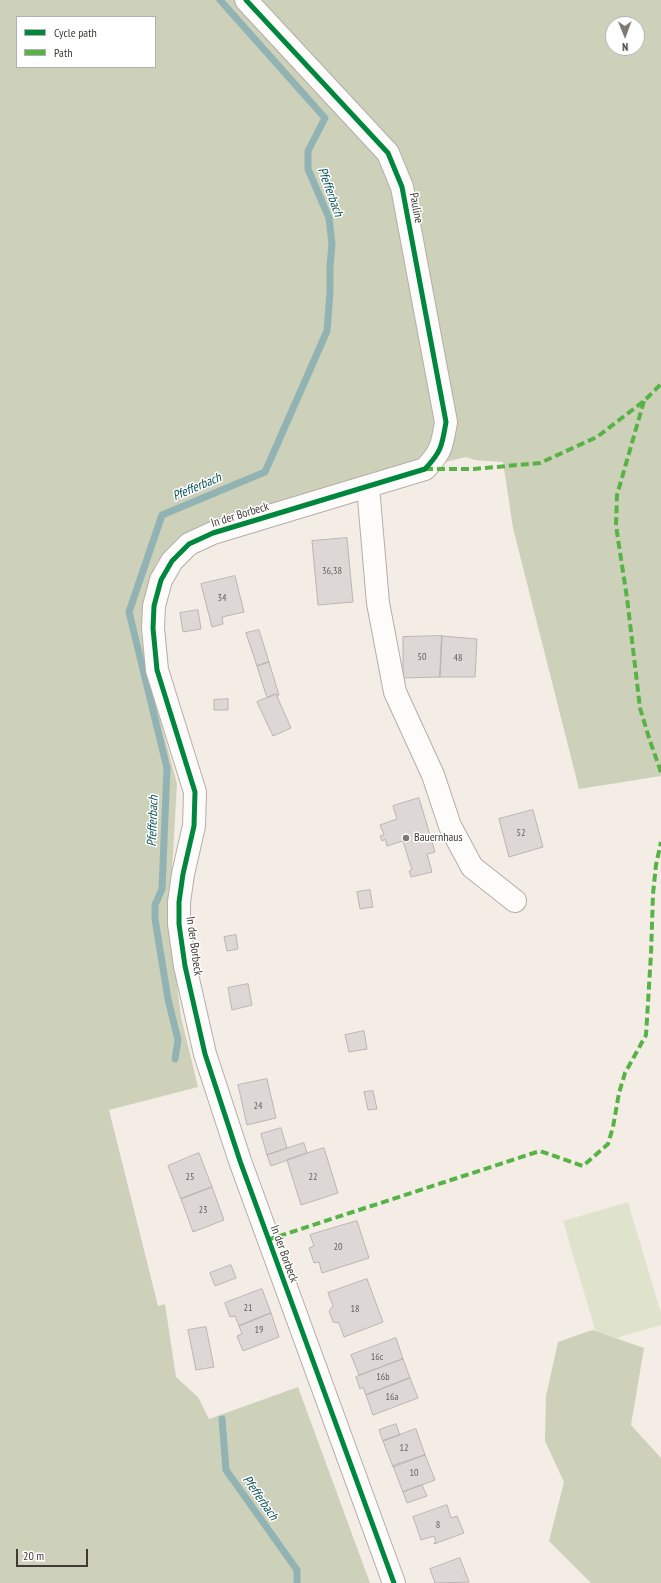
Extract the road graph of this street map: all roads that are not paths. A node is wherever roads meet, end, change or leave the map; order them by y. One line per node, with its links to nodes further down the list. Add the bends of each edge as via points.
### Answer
1 (246, 0): 2 (street, Pauline, via 388,153 402,186 446,422 438,456)
2 (426, 469): 3 (street, In der Borbeck)
3 (368, 487): 4 (street, via 378,603 395,692 433,775 450,826 472,867); 5 (street, In der Borbeck, via 213,533 189,544 172,561 161,580 154,606 153,628 157,670 195,792 194,826 183,874 179,924 185,966 205,1054 265,1232)
4 (516, 901)
5 (394, 1583)

